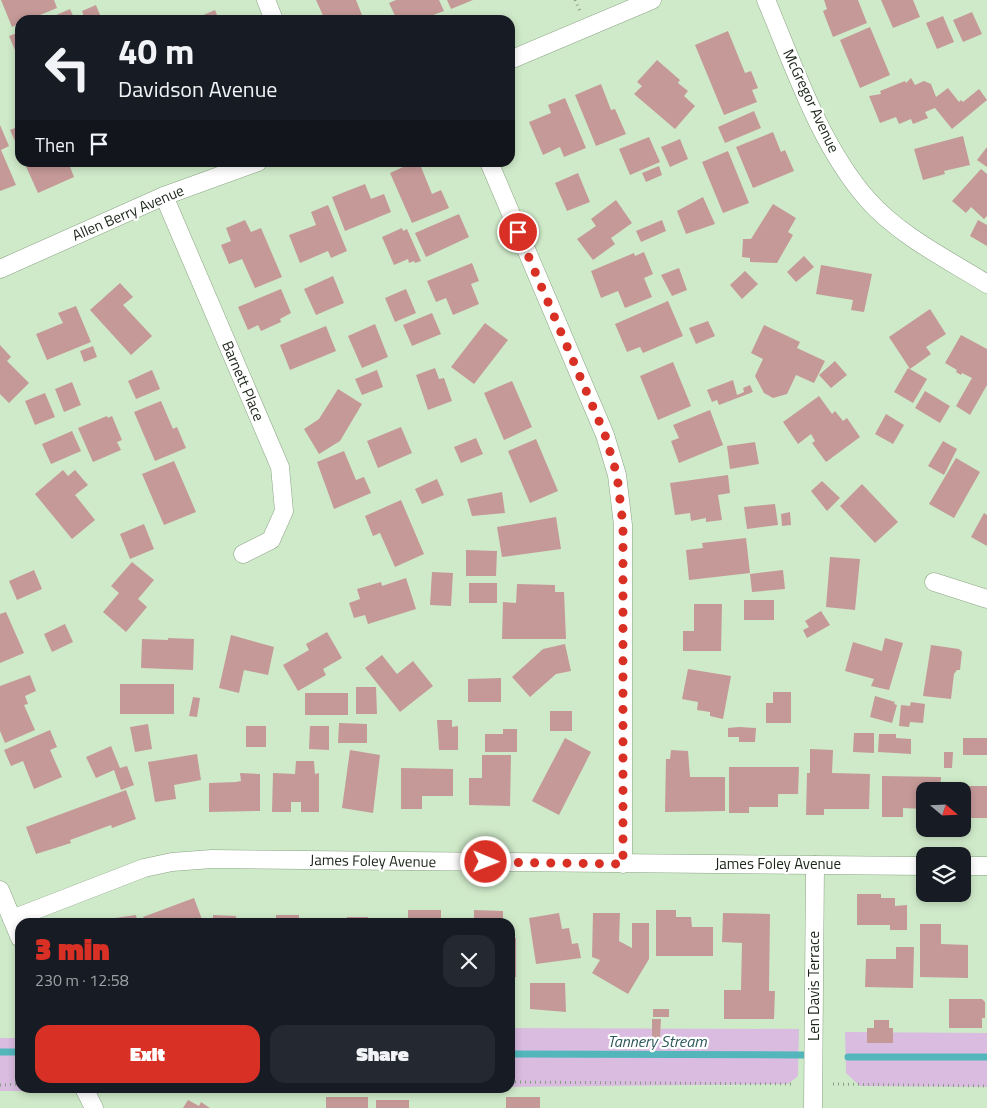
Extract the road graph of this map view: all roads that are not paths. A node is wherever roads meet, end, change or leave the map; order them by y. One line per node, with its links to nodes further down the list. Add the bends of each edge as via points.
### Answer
1 (266, 0): 4 (street)
2 (652, 0): 5 (street)
3 (766, 0): 10 (street, McGregor Avenue, via 814,113 836,154 869,201 927,248)
4 (272, 15)
5 (515, 58)
6 (244, 167): 8 (street, Allen Berry Avenue)
7 (491, 167): 14 (street, via 605,435 617,475 623,525)
8 (164, 196): 9 (street, Allen Berry Avenue); 11 (street, Barnett Place, via 280,467 284,511 271,540)
9 (0, 269)
10 (987, 284)
11 (243, 554)
12 (934, 582): 13 (street)
13 (987, 599)
14 (623, 864): 15 (street, James Foley Avenue); 20 (street, James Foley Avenue, via 212,859 172,862 112,879)
15 (815, 864): 16 (street, James Foley Avenue); 24 (street, Len Davis Terrace)
16 (916, 866)
17 (971, 866): 18 (street)
18 (987, 866)
19 (0, 890): 20 (street)
20 (12, 919): 21 (street)
21 (15, 926)
22 (86, 1093): 23 (street)
23 (94, 1108)
24 (813, 1108)

